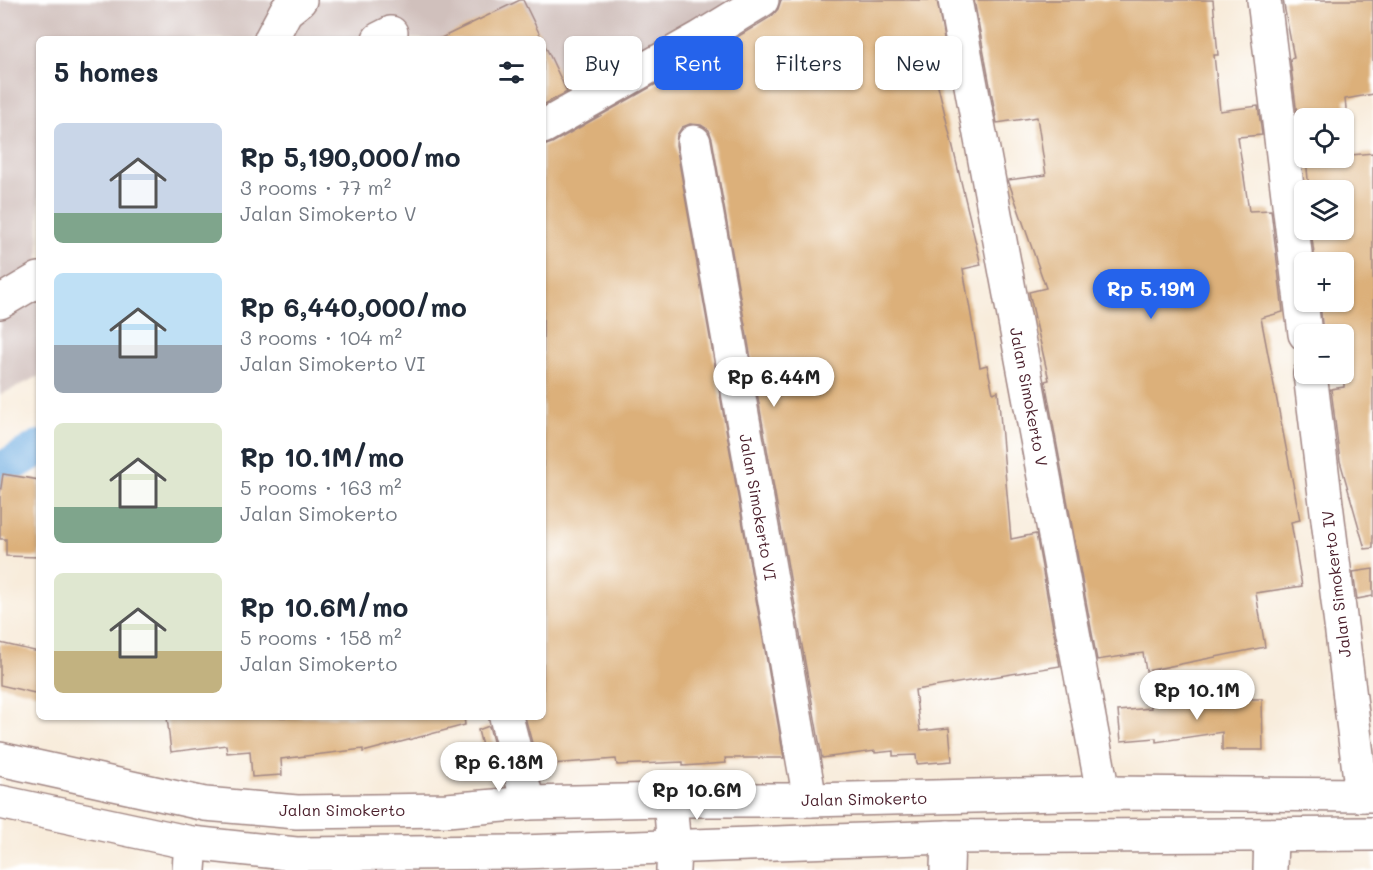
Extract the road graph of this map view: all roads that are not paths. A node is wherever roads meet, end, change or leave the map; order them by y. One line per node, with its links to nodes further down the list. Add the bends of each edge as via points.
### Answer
1 (300, 0): 5 (main road, via 286,11)
2 (762, 0): 6 (main road)
3 (955, 0): 14 (main road, Jalan Simokerto V)
4 (1264, 0): 10 (main road)
5 (273, 36)
6 (546, 125)
7 (693, 142): 17 (main road, Jalan Simokerto VI)
8 (36, 281): 9 (main road)
9 (0, 302)
10 (1304, 324)
11 (1311, 384): 15 (main road, Jalan Simokerto IV)
12 (507, 720): 19 (main road)
13 (0, 759): 19 (main road, Jalan Simokerto, via 205,804 297,812 447,810)
14 (1103, 793): 15 (main road, Jalan Simokerto); 17 (main road, Jalan Simokerto)
15 (1367, 795)
16 (670, 800): 17 (main road, Jalan Simokerto); 19 (main road, Jalan Simokerto); 24 (main road)
17 (810, 800)
18 (0, 802): 23 (main road)
19 (528, 803)
20 (1373, 834): 21 (main road)
21 (1271, 836): 22 (main road); 26 (main road)
22 (948, 837): 24 (main road); 25 (main road)
23 (190, 856): 24 (main road)
24 (674, 859)
25 (947, 870)
26 (1270, 870)

